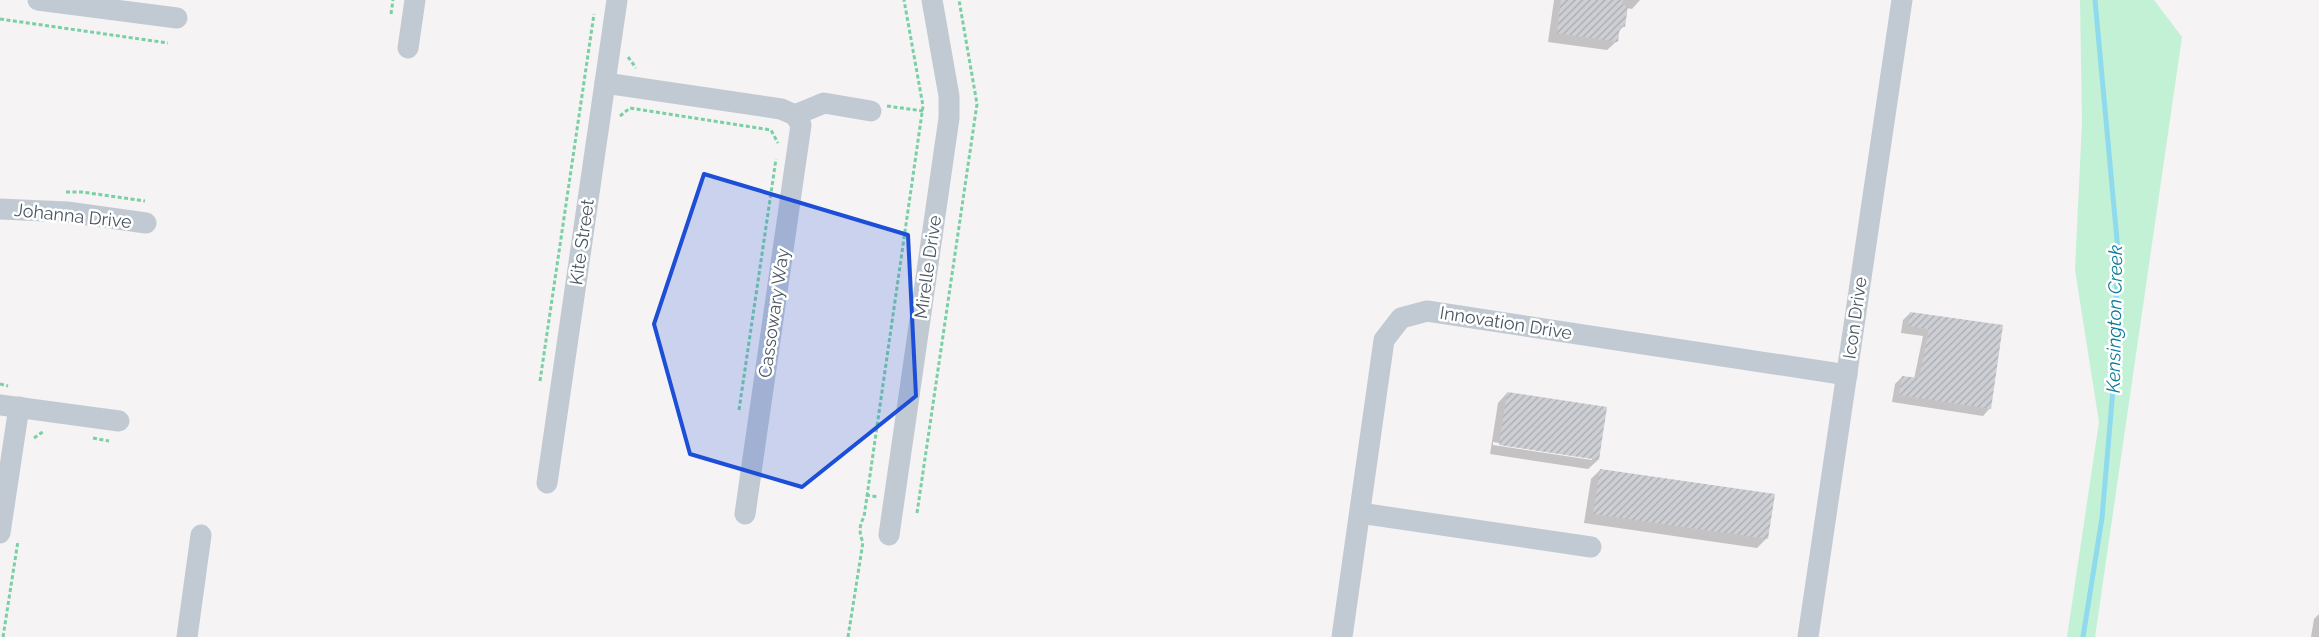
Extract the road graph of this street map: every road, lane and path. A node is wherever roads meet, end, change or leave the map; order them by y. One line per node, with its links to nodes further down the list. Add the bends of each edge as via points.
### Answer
1 (38, 0): 11 (street)
2 (393, 0): 10 (path)
3 (415, 0): 14 (street)
4 (618, 0): 17 (street, Kite Street)
5 (904, 0): 19 (path)
6 (932, 0): 39 (street, Mirelle Drive, via 949,96 949,118)
7 (958, 0): 34 (path, via 977,104)
8 (1902, 0): 24 (street, Icon Drive)
9 (595, 10): 25 (path)
10 (391, 14)
11 (177, 18)
12 (0, 19): 13 (path)
13 (168, 43)
14 (408, 48)
15 (629, 48): 16 (path, via 628,58 635,68)
16 (640, 69)
17 (605, 83): 20 (street, via 782,109); 33 (street, Kite Street)
18 (877, 108): 19 (path); 20 (street, via 824,103)
19 (923, 111): 43 (path, via 861,523 863,542)
20 (795, 114): 36 (street, Cassowary Way, via 801,130)
21 (619, 120): 27 (path, via 620,115 630,108 771,130 778,140)
22 (0, 209): 23 (street, Johanna Drive, via 67,212)
23 (146, 223)
24 (1846, 376): 35 (street, Innovation Drive, via 1427,311 1401,318 1384,340); 45 (street, Icon Drive)
25 (540, 382)
26 (10, 406): 28 (street); 37 (street)
27 (738, 410)
28 (119, 422)
29 (52, 432): 32 (path, via 43,430 34,437)
30 (90, 438): 31 (path)
31 (109, 440)
32 (32, 446)
33 (547, 483)
34 (917, 513)
35 (1360, 513): 40 (street); 44 (street, Innovation Drive)
36 (745, 514)
37 (9, 534): 41 (path)
38 (201, 534): 42 (street)
39 (889, 535)
40 (1591, 547)
41 (3, 637)
42 (187, 637)
43 (848, 637)
44 (1342, 637)
45 (1808, 637)

